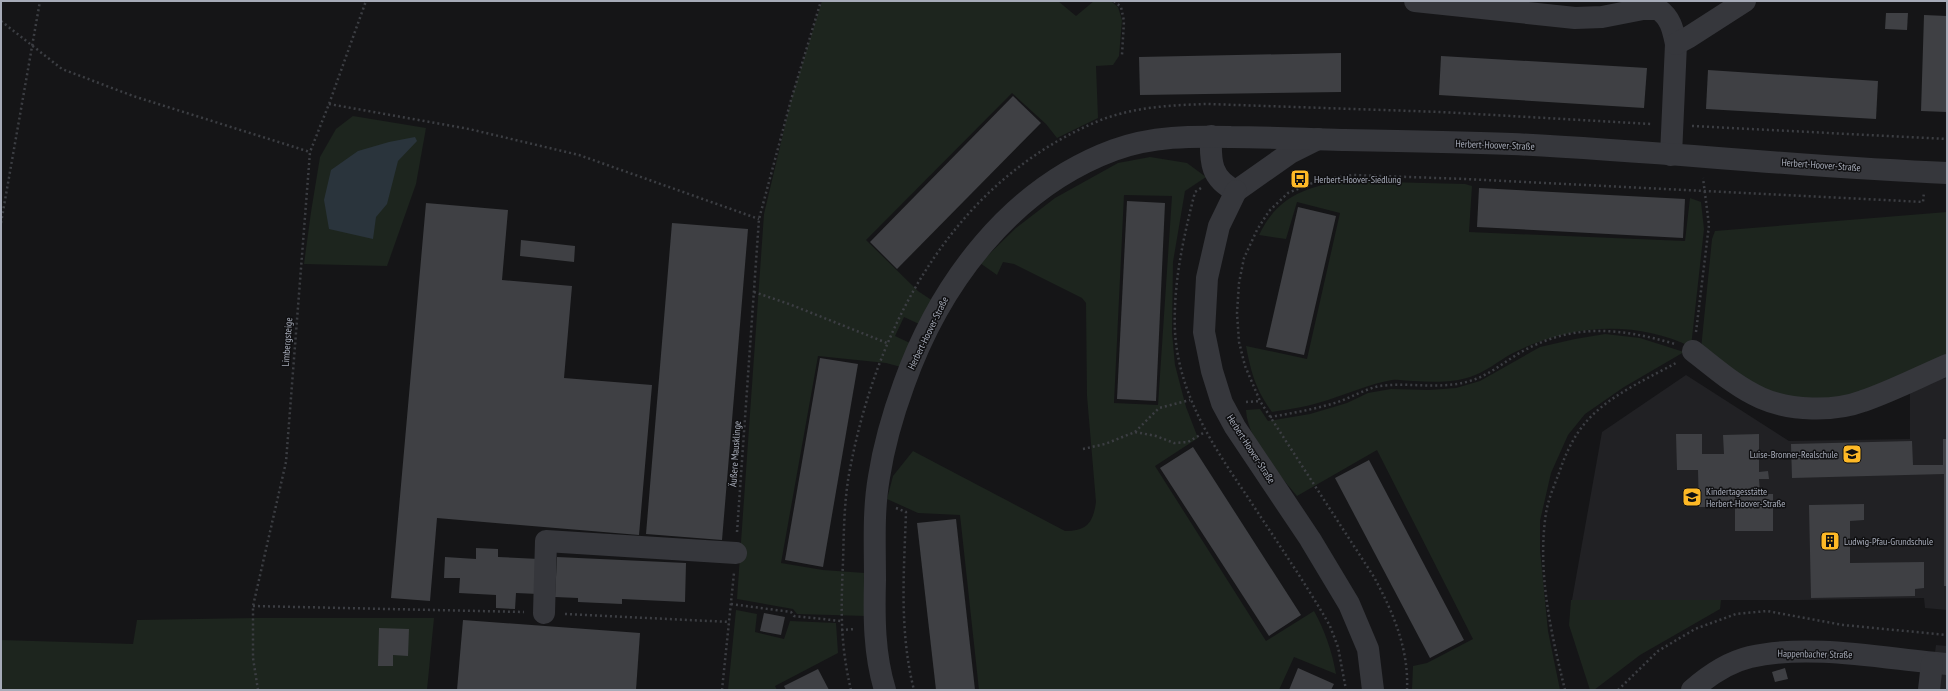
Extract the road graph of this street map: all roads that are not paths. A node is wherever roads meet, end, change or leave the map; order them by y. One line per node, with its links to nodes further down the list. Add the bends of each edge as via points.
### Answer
1 (1415, 1): 3 (street, via 1575,18 1658,9 1669,20)
2 (1745, 1): 3 (street)
3 (1676, 44): 6 (street)
4 (1212, 136): 5 (street, Herbert-Hoover-Straße); 8 (street, via 1212,161 1217,177); 14 (street, Herbert-Hoover-Straße, via 1158,138 1134,143 1089,160 1062,175 1036,192 1010,215 989,237 948,293 914,356 887,437 878,480 875,627 877,654)
5 (1318, 139): 6 (street, Herbert-Hoover-Straße, via 1512,144); 8 (street, Herbert-Hoover-Straße, via 1263,170)
6 (1671, 155): 7 (street, Herbert-Hoover-Straße)
7 (1947, 173)
8 (1236, 191): 15 (street, Herbert-Hoover-Straße, via 1219,226 1207,278 1204,332 1212,371 1222,403 1235,426 1314,545 1349,604 1368,648)
9 (1693, 352): 10 (street, via 1762,399 1804,408 1842,407 1862,402)
10 (1947, 365)
11 (736, 553): 12 (street, via 546,541)
12 (544, 612)
13 (1940, 664): 16 (street, Happenbacher Straße, via 1844,654 1774,653 1749,657 1729,664); 17 (street)
14 (885, 690)
15 (1373, 690)
16 (1692, 690)
17 (1929, 690)

